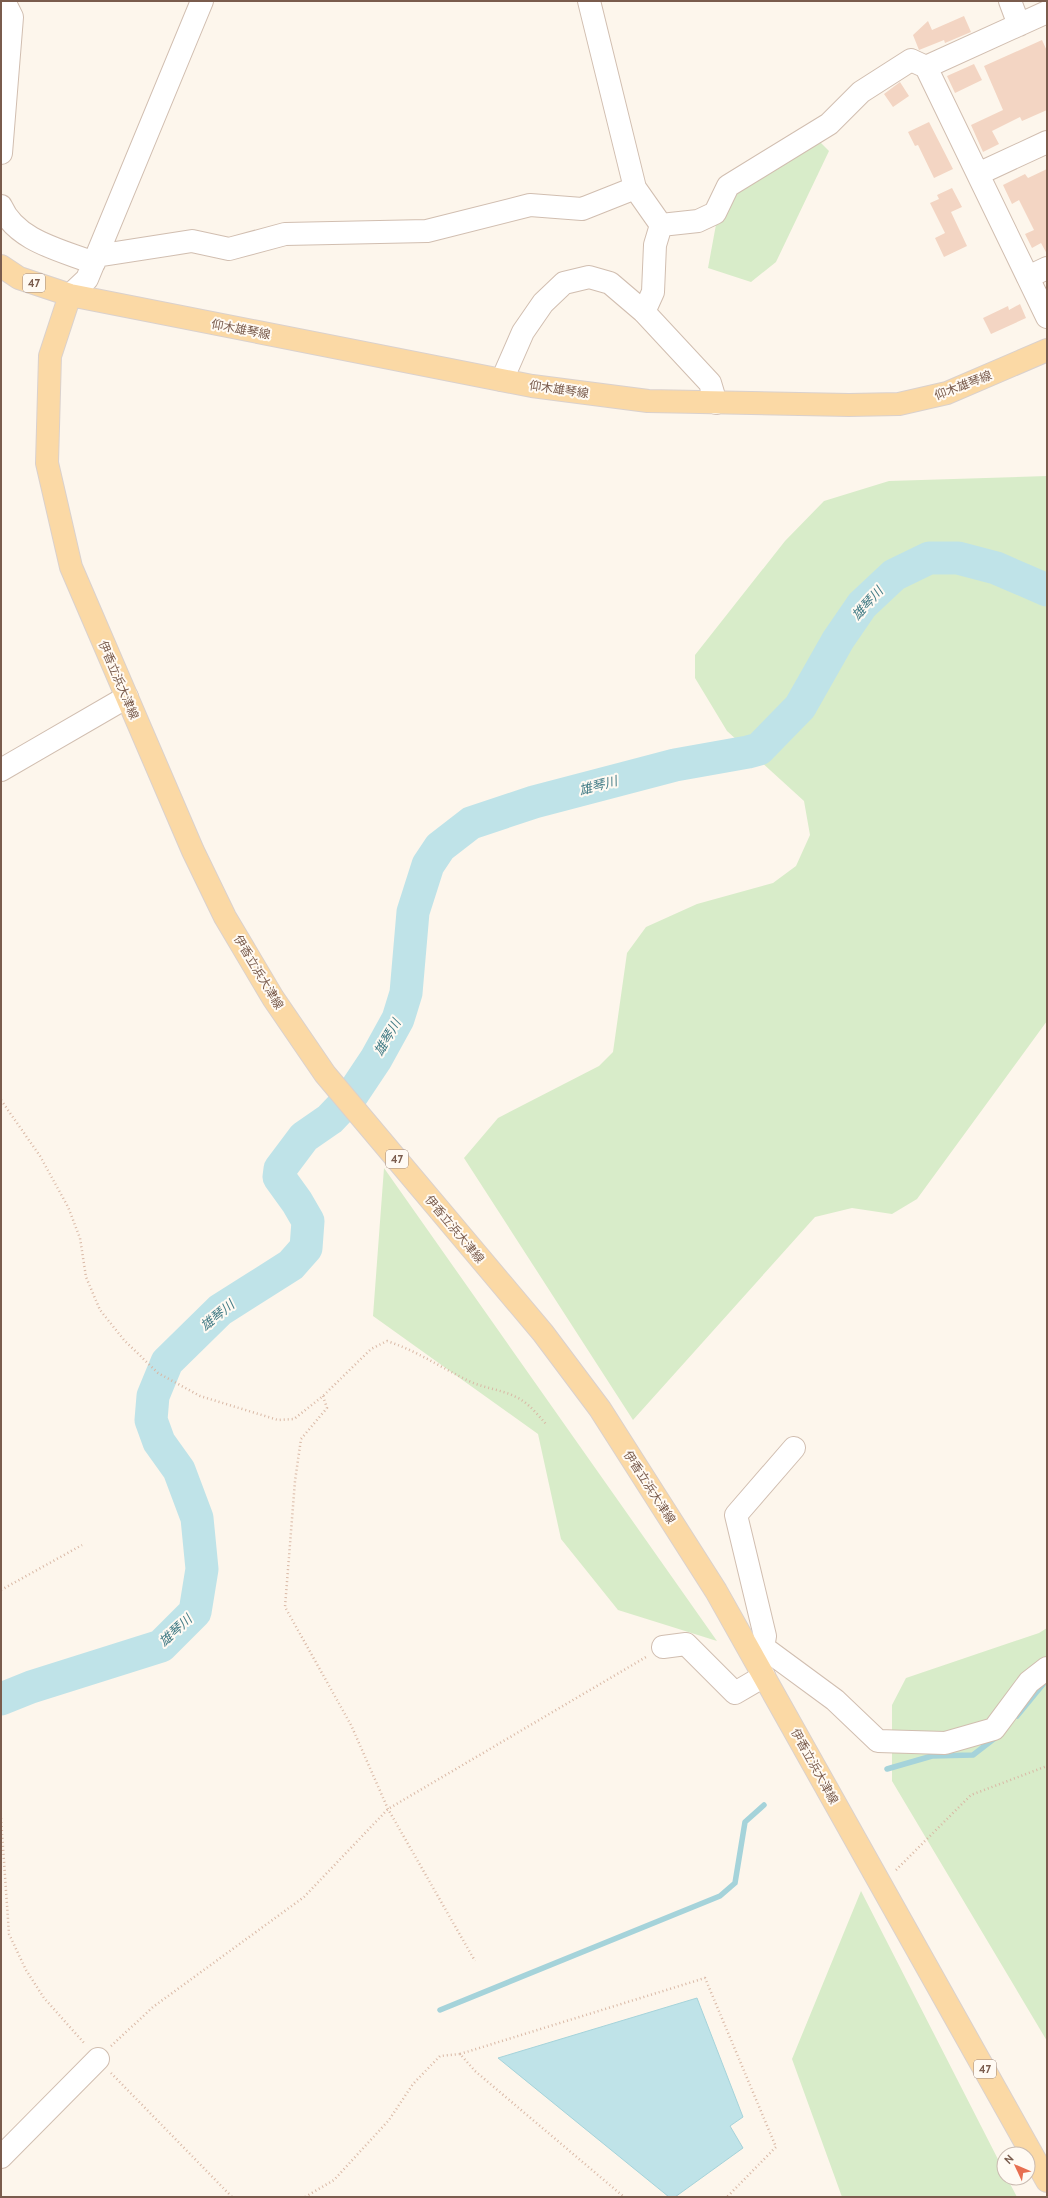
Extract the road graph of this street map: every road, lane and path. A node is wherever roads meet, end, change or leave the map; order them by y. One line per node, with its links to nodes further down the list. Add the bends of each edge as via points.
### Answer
1 (4, 1): 9 (street, via 12,17)
2 (202, 1): 14 (street)
3 (589, 1): 11 (street)
4 (1010, 1): 6 (street)
5 (1047, 12): 6 (street)
6 (1019, 25): 7 (street)
7 (926, 67): 10 (street); 13 (street, via 911,60 873,83 829,124 728,186 715,213 698,221)
8 (1047, 142): 10 (street)
9 (1, 153)
10 (978, 174): 17 (street)
11 (635, 188): 13 (street); 14 (street, via 582,209 530,205 427,231 285,234 228,249 192,241)
12 (1, 206): 14 (street, via 10,221 25,236)
13 (661, 226): 19 (street, via 655,245 653,292)
14 (95, 260): 18 (street, via 87,279)
15 (1, 266): 18 (main road, 47, via 19,278)
16 (1047, 268): 17 (street)
17 (1028, 277): 20 (street)
18 (70, 295): 22 (main road, 仰木雄琴線); 24 (main road, 伊香立浜大津線 / 47, via 50,356 47,463 71,567)
19 (644, 312): 22 (street, via 610,283 590,277 564,283 542,303 523,332); 23 (street, via 710,383)
20 (1047, 317)
21 (1047, 350): 23 (main road, 仰木雄琴線, via 947,393 899,404)
22 (502, 380): 23 (main road, 仰木雄琴線, via 648,401)
23 (716, 403)
24 (127, 697): 25 (street); 33 (main road, 伊香立浜大津線 / 47, via 196,858 225,917 273,998 325,1074 543,1333 600,1409)
25 (1, 770)
26 (1, 1100): 27 (path, via 40,1156 68,1207 80,1238 86,1277 100,1310 124,1340 158,1373 200,1396 278,1420 294,1419)
27 (323, 1396): 28 (path, via 371,1349 387,1341 491,1390 515,1396 534,1409); 36 (path, via 327,1408 301,1439 285,1607 351,1725)
28 (546, 1424)
29 (794, 1448): 33 (street, via 736,1515 765,1636)
30 (82, 1545): 31 (path)
31 (1, 1590)
32 (663, 1647): 33 (street, via 686,1644 735,1693); 36 (path)
33 (762, 1663): 34 (street, via 835,1700 878,1741 945,1743 994,1729 1029,1682); 38 (main road, 伊香立浜大津線 / 47)
34 (1047, 1668)
35 (1047, 1766): 38 (path, via 971,1795 948,1815)
36 (388, 1809): 39 (path); 41 (path, via 304,1897 153,2007)
37 (1, 1818): 41 (path, via 9,1934 26,1970 44,1998)
38 (882, 1885): 43 (main road, 伊香立浜大津線 / 47)
39 (475, 1961)
40 (460, 2054): 45 (path, via 440,2056 413,2084 389,2120 334,2180); 46 (path, via 475,2072); 47 (path, via 705,1978 776,2148)
41 (98, 2059): 42 (street); 44 (path)
42 (1, 2157)
43 (1047, 2181)
44 (232, 2197)
45 (305, 2197)
46 (624, 2197)
47 (727, 2197)

